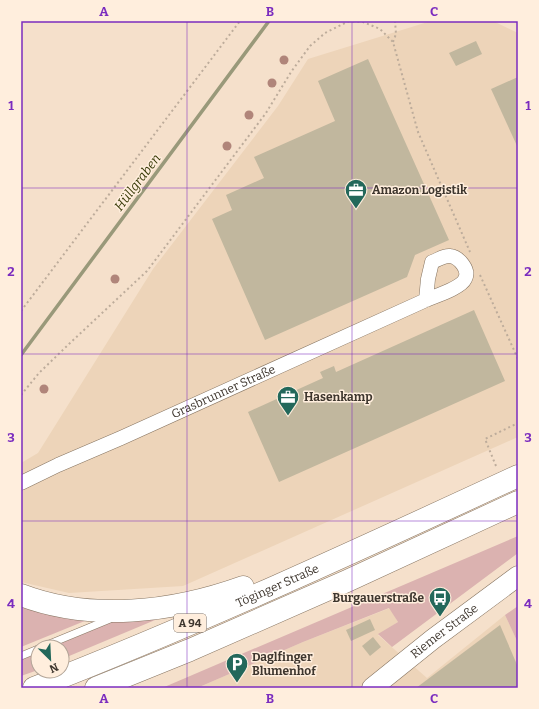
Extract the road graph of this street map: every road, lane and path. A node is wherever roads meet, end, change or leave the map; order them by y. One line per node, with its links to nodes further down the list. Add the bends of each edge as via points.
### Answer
1 (240, 21): 8 (path)
2 (349, 21): 4 (path, via 363,22 380,29); 10 (path, via 325,33 310,46 266,113 147,272 39,373)
3 (395, 21): 4 (path, via 396,34)
4 (393, 42): 5 (path, via 418,132)
5 (471, 255)
6 (477, 269): 9 (path)
7 (426, 300): 14 (street, Grasbrunner Straße)
8 (21, 311)
9 (518, 359)
10 (21, 395)
11 (518, 423): 12 (path, via 485,439)
12 (496, 466)
13 (518, 476): 16 (highway, Töginger Straße / A 94)
14 (21, 483)
15 (518, 502): 22 (highway, Töginger Straße / A 94, via 340,584)
16 (344, 557): 19 (highway, via 311,560 233,591 200,600); 21 (highway, Töginger Straße / A 94)
17 (518, 576): 23 (street, Riemer Straße)
18 (21, 595): 19 (highway, via 71,608)
19 (129, 611): 20 (lane)
20 (61, 639)
21 (34, 688)
22 (96, 688)
23 (372, 688)

